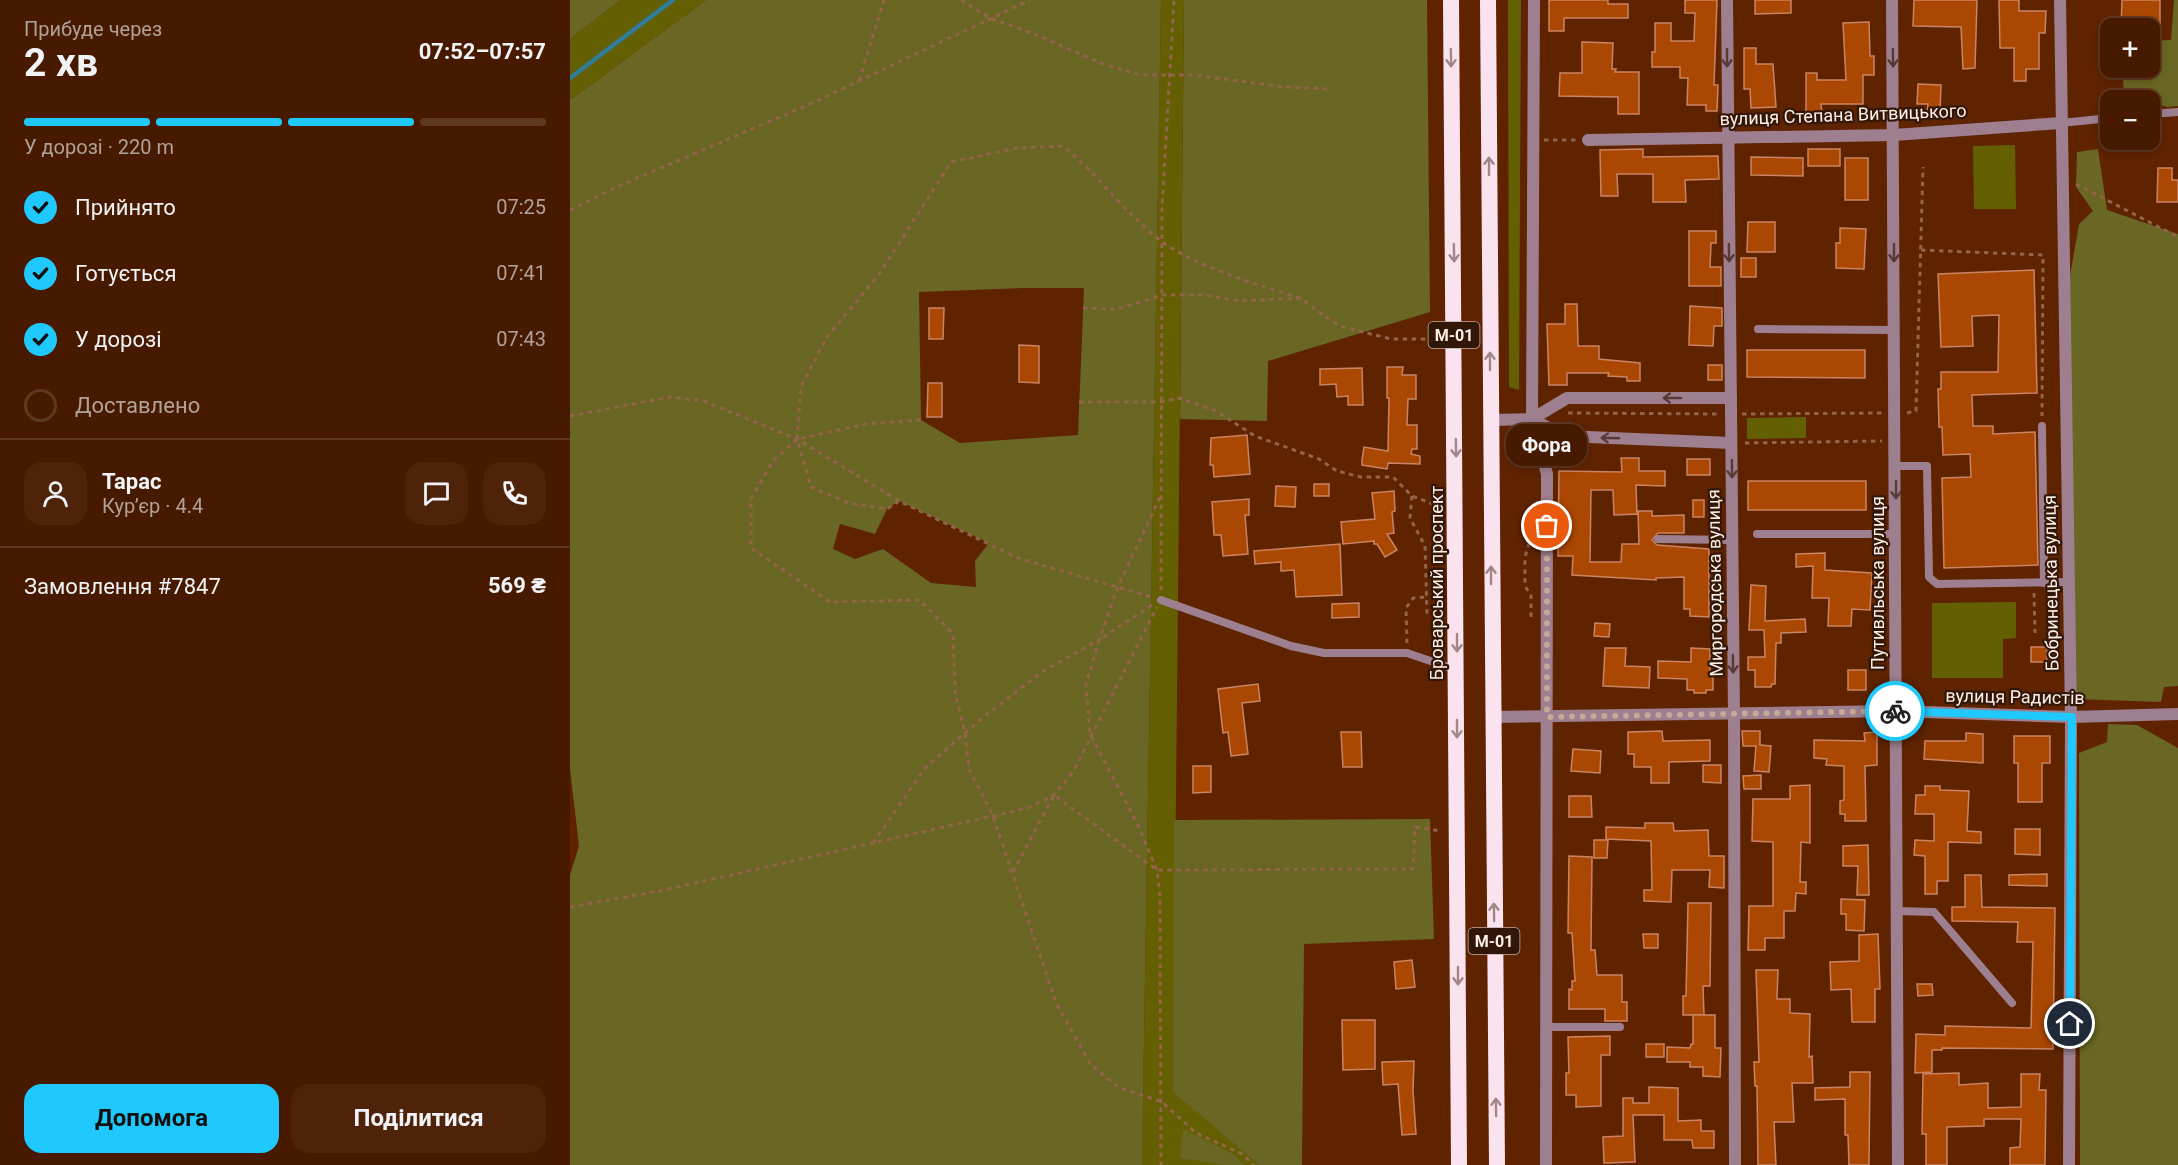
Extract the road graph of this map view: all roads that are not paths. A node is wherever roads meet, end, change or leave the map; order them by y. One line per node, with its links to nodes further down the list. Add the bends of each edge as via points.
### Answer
1 (1451, 0): 29 (highway, Броварський проспект / М-01, one-way to 29)
2 (1488, 0): 18 (highway, М-01, one-way to 2)
3 (1534, 0): 17 (street)
4 (1727, 0): 12 (street, Миргородська вулиця, one-way to 12)
5 (1892, 0): 11 (street, Путивльська вулиця, one-way to 11)
6 (2060, 0): 10 (street, Бобринецька вулиця)
7 (2178, 111): 8 (lane)
8 (2160, 113)
9 (2100, 119): 10 (lane, вулиця Степана Витвицького)
10 (2061, 123): 11 (street, вулиця Степана Витвицького); 26 (street, Бобринецька вулиця)
11 (1894, 135): 12 (street, вулиця Степана Витвицького); 15 (street, Путивльська вулиця, one-way to 15)
12 (1727, 137): 13 (street, вулиця Степана Витвицького); 16 (street, Миргородська вулиця, one-way to 16)
13 (1588, 140)
14 (1758, 329): 15 (lane)
15 (1895, 330): 21 (street, Путивльська вулиця)
16 (1731, 398): 17 (street, one-way to 17, via 1567,398); 20 (street, Миргородська вулиця)
17 (1537, 416): 18 (street); 20 (street, one-way to 17, via 1564,436); 34 (street, via 1547,474)
18 (1490, 420): 33 (highway, М-01, one-way to 18)
19 (2042, 426): 27 (lane)
20 (1731, 443): 25 (street, Миргородська вулиця, one-way to 25)
21 (1896, 466): 23 (street, Путивльська вулиця, one-way to 23); 27 (lane, via 1927,466 1929,577 1937,584)
22 (1757, 534): 23 (lane)
23 (1896, 534): 30 (street, Путивльська вулиця)
24 (1658, 539): 25 (lane)
25 (1732, 540): 31 (street, Миргородська вулиця, one-way to 31)
26 (2069, 582): 27 (lane); 35 (street, Бобринецька вулиця)
27 (2044, 583)
28 (1161, 600): 29 (lane, via 1291,646 1324,653 1407,653)
29 (1457, 670): 40 (highway, Броварський проспект / М-01, one-way to 40)
30 (1897, 711): 31 (street, вулиця Радистів); 35 (street, вулиця Радистів); 36 (street, Путивльська вулиця)
31 (1734, 714): 34 (street, вулиця Радистів); 43 (street, Миргородська вулиця)
32 (2178, 714): 35 (street, вулиця Радистів)
33 (1492, 717): 34 (street, вулиця Радистів); 41 (highway, М-01, one-way to 33)
34 (1547, 717): 38 (street)
35 (2072, 717): 45 (street, Бобринецька вулиця)
36 (1897, 911): 37 (lane, via 1934,912); 44 (street, Путивльська вулиця)
37 (2012, 1003)
38 (1546, 1027): 39 (lane); 42 (street)
39 (1620, 1027)
40 (1459, 1165)
41 (1497, 1165)
42 (1546, 1165)
43 (1735, 1165)
44 (1898, 1165)
45 (2069, 1165)

